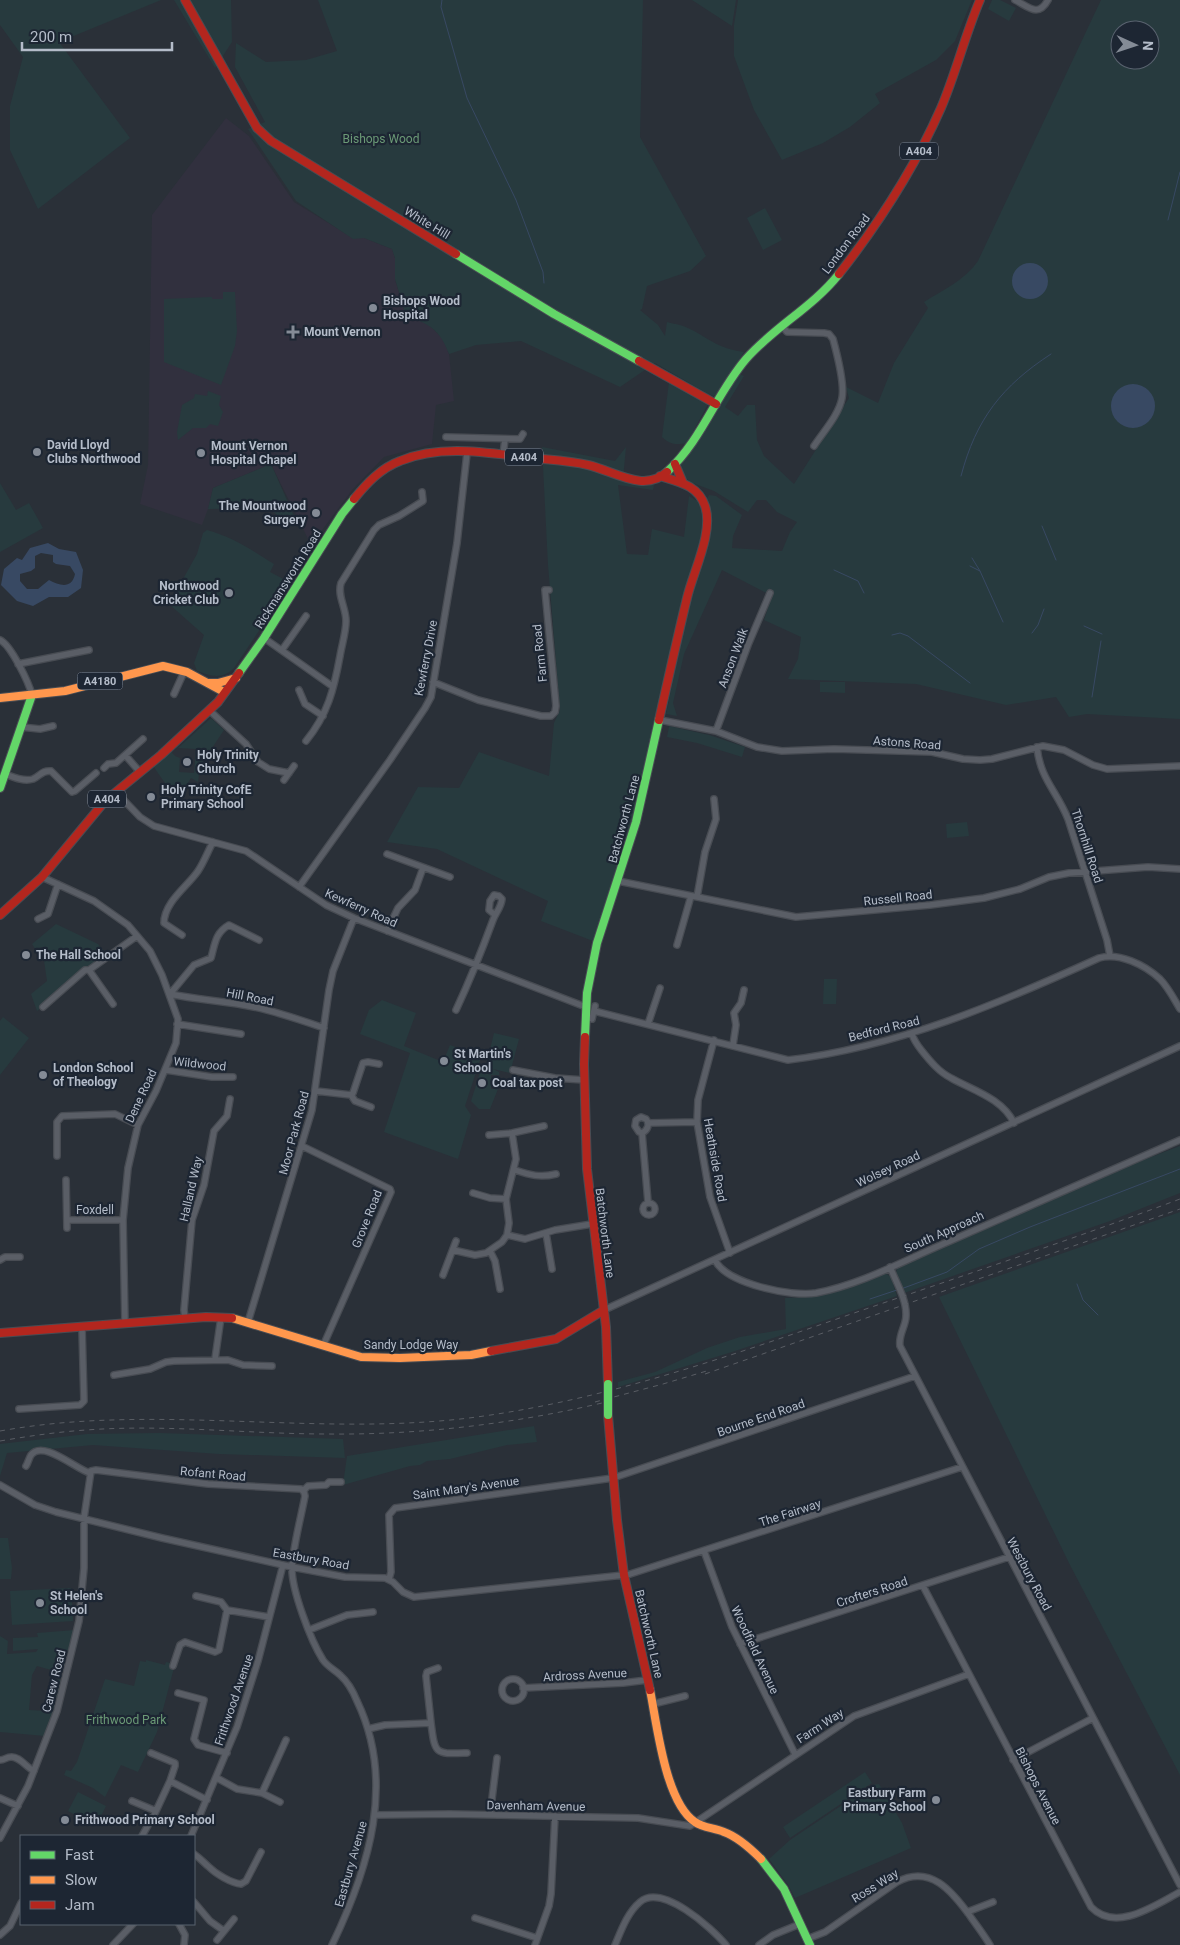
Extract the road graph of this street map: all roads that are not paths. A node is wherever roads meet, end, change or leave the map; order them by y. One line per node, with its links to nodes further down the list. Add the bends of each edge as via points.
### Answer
1 (185, 0): 6 (street, White Hill, via 248,114 271,141 554,314)
2 (980, 0): 5 (street, London Road / A404, via 940,109 891,203 828,287)
3 (1015, 0): 4 (street, via 1038,10)
4 (1048, 0)
5 (782, 327): 6 (street, London Road / A404, via 744,362); 10 (street, via 787,332 824,333 833,339 842,399)
6 (716, 404): 13 (street, London Road / A404, via 689,448)
7 (523, 434): 9 (street, via 520,439)
8 (446, 437): 9 (street)
9 (505, 438): 12 (street)
10 (814, 446)
11 (466, 453): 12 (street, Rickmansworth Road / A404); 20 (street, Rickmansworth Road / A404, via 413,456 399,460 373,478 342,514); 28 (street, Kewferry Drive, via 457,543)
12 (503, 455): 14 (street, Rickmansworth Road / A404, via 576,462 644,482)
13 (675, 464): 14 (street, Rickmansworth Road / A404); 15 (street, Batchworth Lane)
14 (660, 476): 15 (street, Batchworth Lane)
15 (683, 483): 37 (street, Batchworth Lane, via 701,497 706,506 707,521)
16 (422, 492): 29 (street, via 422,501 417,506 379,525 373,539 341,583 339,591 346,625)
17 (550, 590): 28 (street, Farm Road, via 545,590 546,611 556,706 551,716 478,700)
18 (770, 592): 40 (street, Anson Walk)
19 (306, 616): 23 (street)
20 (264, 638): 23 (street); 26 (street, Rickmansworth Road / A404)
21 (0, 640): 24 (street)
22 (88, 650): 24 (street)
23 (282, 650): 29 (street)
24 (18, 664): 33 (street)
25 (184, 672): 27 (street, A4180); 32 (street); 33 (street, A4180, via 170,666 157,666 65,691)
26 (236, 678): 27 (street); 31 (street, Rickmansworth Road / A404)
27 (208, 682): 31 (street, A4180)
28 (433, 682): 64 (street, Kewferry Drive, via 430,697 415,725)
29 (332, 686): 36 (street, via 332,695)
30 (299, 690): 36 (street, via 305,704)
31 (224, 692): 35 (street, Rickmansworth Road / A404)
32 (174, 694)
33 (32, 695): 34 (street, A4180); 39 (street)
34 (0, 698)
35 (210, 711): 48 (street, Rickmansworth Road / A404); 50 (street, via 246,744 258,762)
36 (323, 716): 42 (street)
37 (660, 720): 40 (street, Astons Road); 62 (street, Batchworth Lane, via 636,822)
38 (53, 726): 39 (street, via 40,729)
39 (21, 727): 52 (street)
40 (716, 731): 43 (street, Astons Road, via 757,747 782,751 924,752 980,760)
41 (143, 739): 44 (street)
42 (306, 741)
43 (1036, 747): 46 (street, Astons Road, via 1056,748 1107,769); 59 (street, Thornhill Road, via 1040,768 1063,806)
44 (125, 755): 47 (street); 48 (street)
45 (294, 766): 50 (street)
46 (1180, 766)
47 (104, 768)
48 (140, 772): 53 (street, Rickmansworth Road / A404)
49 (96, 773): 52 (street, via 75,792 51,771 41,772 32,779)
50 (289, 773): 51 (street)
51 (284, 780)
52 (2, 782)
53 (116, 792): 55 (street, Kewferry Road, via 140,817 154,826); 60 (street, Rickmansworth Road / A404)
54 (714, 798): 65 (street, via 716,819)
55 (213, 842): 64 (street, Kewferry Road, via 251,854); 71 (street, via 198,871 167,909 164,923)
56 (387, 854): 57 (street)
57 (422, 868): 61 (street); 70 (street, via 415,890 398,908)
58 (1180, 869): 59 (street, Russell Road, via 1148,867)
59 (1085, 872): 65 (street, Russell Road, via 1049,877 1020,889 984,898 800,917); 75 (street, Thornhill Road)
60 (42, 877): 63 (street, Dene Road); 66 (street, Rickmansworth Road / A404)
61 (450, 877)
62 (618, 881): 65 (street, Russell Road); 83 (street, Batchworth Lane, via 592,962)
63 (58, 884): 69 (street, via 48,914); 72 (street, Dene Road, via 94,901 128,925)
64 (298, 887): 68 (street, Kewferry Road)
65 (694, 897): 74 (street)
66 (0, 915)
67 (495, 915): 76 (street)
68 (354, 918): 70 (street, Kewferry Road); 89 (street, Moor Park Road, via 333,972)
69 (38, 919)
70 (387, 931): 76 (street, Kewferry Road)
71 (182, 935)
72 (137, 936): 77 (street); 80 (street, Dene Road, via 150,952)
73 (258, 940): 80 (street, via 229,925 218,933 211,958 194,965)
74 (678, 945)
75 (1110, 956): 84 (street, via 1133,962 1152,973 1168,989); 91 (street, Bedford Road)
76 (476, 965): 83 (street, Kewferry Road); 85 (street)
77 (89, 970): 81 (street); 82 (street, via 85,970)
78 (660, 988): 88 (street)
79 (744, 990): 93 (street, via 734,1013)
80 (170, 994): 87 (street, Dene Road); 89 (street, Hill Road, via 255,1007)
81 (112, 1004)
82 (43, 1007)
83 (586, 1007): 99 (street, Batchworth Lane)
84 (1180, 1009)
85 (456, 1010)
86 (592, 1019): 88 (street, Bedford Road, via 594,1008)
87 (178, 1024): 90 (street); 96 (street, Dene Road, via 176,1043)
88 (648, 1024): 92 (street, Bedford Road)
89 (324, 1028): 100 (street, Moor Park Road)
90 (241, 1034)
91 (912, 1034): 93 (street, Bedford Road, via 788,1060); 106 (street, via 941,1072 980,1091)
92 (714, 1040): 93 (street, Bedford Road); 104 (street, Heathside Road, via 698,1100)
93 (733, 1045)
94 (1180, 1046): 106 (street, Wolsey Road)
95 (379, 1064): 101 (street, via 364,1063)
96 (166, 1070): 98 (street, Wildwood); 107 (street, Dene Road)
97 (513, 1070): 99 (street)
98 (233, 1077)
99 (584, 1080): 123 (street, Batchworth Lane)
100 (316, 1091): 101 (street); 113 (street, Moor Park Road)
101 (351, 1095): 103 (street)
102 (230, 1100): 140 (street, Halland Way, via 227,1116 214,1131 204,1185 192,1220)
103 (371, 1106)
104 (698, 1122): 105 (street); 130 (street, Heathside Road, via 710,1196)
105 (648, 1123): 110 (street); 110 (street, via 643,1117 636,1120 635,1126)
106 (1014, 1123): 130 (street, Wolsey Road)
107 (138, 1125): 114 (street, via 115,1114 62,1116 57,1122); 122 (street, Dene Road, via 128,1168)
108 (544, 1126): 109 (street)
109 (512, 1133): 111 (street); 115 (street)
110 (642, 1133): 120 (street)
111 (489, 1135)
112 (1180, 1140): 134 (street, South Approach)
113 (302, 1146): 141 (street, Moor Park Road); 145 (street, Grove Road, via 388,1188 390,1192)
114 (57, 1156)
115 (515, 1170): 116 (street, via 543,1177); 119 (street)
116 (556, 1174)
117 (66, 1180): 121 (street, Foxdell)
118 (473, 1193): 119 (street)
119 (506, 1198): 126 (street)
120 (648, 1202)
121 (67, 1220): 122 (street, Foxdell); 124 (street, Foxdell)
122 (123, 1220): 142 (street, Dene Road)
123 (592, 1224): 125 (street); 138 (street, Batchworth Lane)
124 (68, 1228)
125 (546, 1234): 126 (street, via 525,1239); 135 (street)
126 (507, 1235): 129 (street)
127 (456, 1241): 128 (street)
128 (453, 1250): 129 (street, via 475,1255); 136 (street)
129 (490, 1251): 137 (street, via 496,1261)
130 (730, 1253): 133 (street, Wolsey Road)
131 (20, 1257): 132 (street)
132 (0, 1260)
133 (715, 1260): 134 (street, South Approach, via 718,1266 744,1281 789,1294 832,1289); 138 (street, Wolsey Road)
134 (890, 1267): 149 (street, Westbury Road, via 906,1309 899,1343)
135 (552, 1269)
136 (443, 1275)
137 (500, 1289)
138 (604, 1310): 145 (street, Sandy Lodge Way, via 556,1339 471,1355 370,1358); 154 (street, Batchworth Lane, bridge)
139 (221, 1317): 140 (street, Sandy Lodge Way); 141 (street, Sandy Lodge Way); 146 (street)
140 (185, 1318): 142 (street, Sandy Lodge Way)
141 (248, 1322): 145 (street, Sandy Lodge Way)
142 (125, 1324): 143 (street)
143 (82, 1328): 144 (street); 150 (street, via 84,1401 80,1405)
144 (0, 1333)
145 (323, 1346)
146 (215, 1359): 147 (street, via 251,1366); 148 (street, via 166,1362 150,1369)
147 (272, 1366)
148 (114, 1375)
149 (915, 1376): 152 (street, Westbury Road); 154 (street, Bourne End Road)
150 (19, 1409)
151 (26, 1466): 153 (street, via 31,1454 45,1451 53,1452)
152 (962, 1467): 159 (street, The Fairway); 160 (street, Westbury Road)
153 (90, 1473): 157 (street, Rofant Road, via 94,1469 208,1484); 158 (street)
154 (613, 1478): 163 (street, Batchworth Lane); 164 (street, Saint Mary's Avenue, via 395,1508 388,1515 391,1572)
155 (341, 1482): 157 (street, via 308,1486)
156 (0, 1485): 158 (street, Eastbury Road, via 35,1505)
157 (303, 1490): 162 (street, via 305,1496)
158 (84, 1518): 161 (street, Eastbury Road); 191 (street, Carew Road, via 79,1621 57,1711)
159 (704, 1551): 163 (street, The Fairway); 171 (street, Woodfield Avenue)
160 (1010, 1558): 165 (street, Crofters Road); 180 (street, Westbury Road)
161 (284, 1565): 162 (street, Eastbury Road); 169 (street, Frithwood Avenue)
162 (292, 1567): 164 (street, Eastbury Road, via 345,1577); 170 (street, Eastbury Avenue)
163 (624, 1576): 164 (street, via 419,1598 408,1595); 175 (street, Batchworth Lane)
164 (388, 1579)
165 (923, 1586): 171 (street, Crofters Road); 174 (street, Bishops Avenue)
166 (196, 1596): 167 (street, via 221,1602)
167 (228, 1610): 169 (street); 172 (street, via 219,1650 215,1652 185,1642 180,1645)
168 (373, 1612): 170 (street, via 347,1615)
169 (269, 1617): 186 (street, Frithwood Avenue, via 258,1662)
170 (309, 1630): 182 (street, Eastbury Avenue, via 324,1662 349,1686)
171 (740, 1644): 187 (street, Woodfield Avenue)
172 (173, 1666)
173 (438, 1668): 181 (street, via 427,1672 426,1676)
174 (969, 1674): 187 (street, Farm Way, via 854,1716); 190 (street, Bishops Avenue)
175 (647, 1680): 176 (street, Ardross Avenue); 179 (street, Batchworth Lane)
176 (523, 1688)
177 (178, 1693): 186 (street, via 204,1700 194,1739 198,1745)
178 (685, 1696): 179 (street)
179 (653, 1704): 204 (street, Batchworth Lane, via 661,1749 673,1787 684,1811)
180 (1093, 1718): 190 (street); 210 (street, Westbury Road)
181 (431, 1723): 182 (street); 185 (street, via 436,1750 443,1754)
182 (368, 1729): 201 (street, Eastbury Avenue, via 377,1779)
183 (286, 1740): 194 (street)
184 (151, 1753): 193 (street, via 175,1763)
185 (467, 1753)
186 (227, 1754): 192 (street, Frithwood Avenue)
187 (795, 1754): 204 (street, Farm Way, via 703,1815)
188 (497, 1758): 202 (street)
189 (0, 1760): 191 (street, via 13,1756)
190 (1013, 1760): 211 (street, Bishops Avenue, via 1088,1903 1097,1913 1115,1918 1132,1916)
191 (34, 1771): 199 (street, Carew Road)
192 (217, 1778): 194 (street, via 237,1789); 196 (street, Frithwood Avenue)
193 (170, 1781): 196 (street); 200 (street)
194 (262, 1793): 198 (street)
195 (0, 1798): 199 (street)
196 (207, 1800): 206 (street, Frithwood Avenue)
197 (132, 1801): 200 (street)
198 (280, 1802)
199 (18, 1806): 207 (street, Carew Road)
200 (156, 1811): 205 (street)
201 (375, 1815): 202 (street, Davenham Avenue); 228 (street, Eastbury Avenue, via 354,1894)
202 (490, 1815): 203 (street, Davenham Avenue)
203 (554, 1816): 204 (street, Davenham Avenue, via 647,1819 690,1826); 223 (street, via 551,1894)
204 (696, 1823): 218 (street, via 729,1834 762,1860 784,1889)
205 (143, 1835)
206 (191, 1835)
207 (0, 1838)
208 (261, 1852): 209 (street, via 246,1881 241,1884 210,1868)
209 (195, 1855)
210 (1180, 1884)
211 (1180, 1892)
212 (993, 1902): 215 (street)
213 (195, 1903): 221 (street)
214 (20, 1905): 222 (street, via 10,1926)
215 (967, 1912): 225 (street, Ross Way, via 945,1886 917,1876 897,1882); 233 (street, Ross Way)
216 (475, 1918): 223 (street)
217 (234, 1919): 221 (street)
218 (800, 1924): 225 (street); 232 (street, via 773,1935)
219 (132, 1925): 226 (street)
220 (180, 1925): 227 (street, via 185,1935)
221 (224, 1932): 224 (street)
222 (0, 1935)
223 (538, 1938): 229 (street)
224 (217, 1940)
225 (808, 1942)
226 (113, 1945)
227 (184, 1945)
228 (332, 1945)
229 (535, 1945)
230 (615, 1945): 231 (street, via 636,1906 652,1899 671,1901 712,1929)
231 (726, 1945)
232 (759, 1945)
233 (990, 1945)

